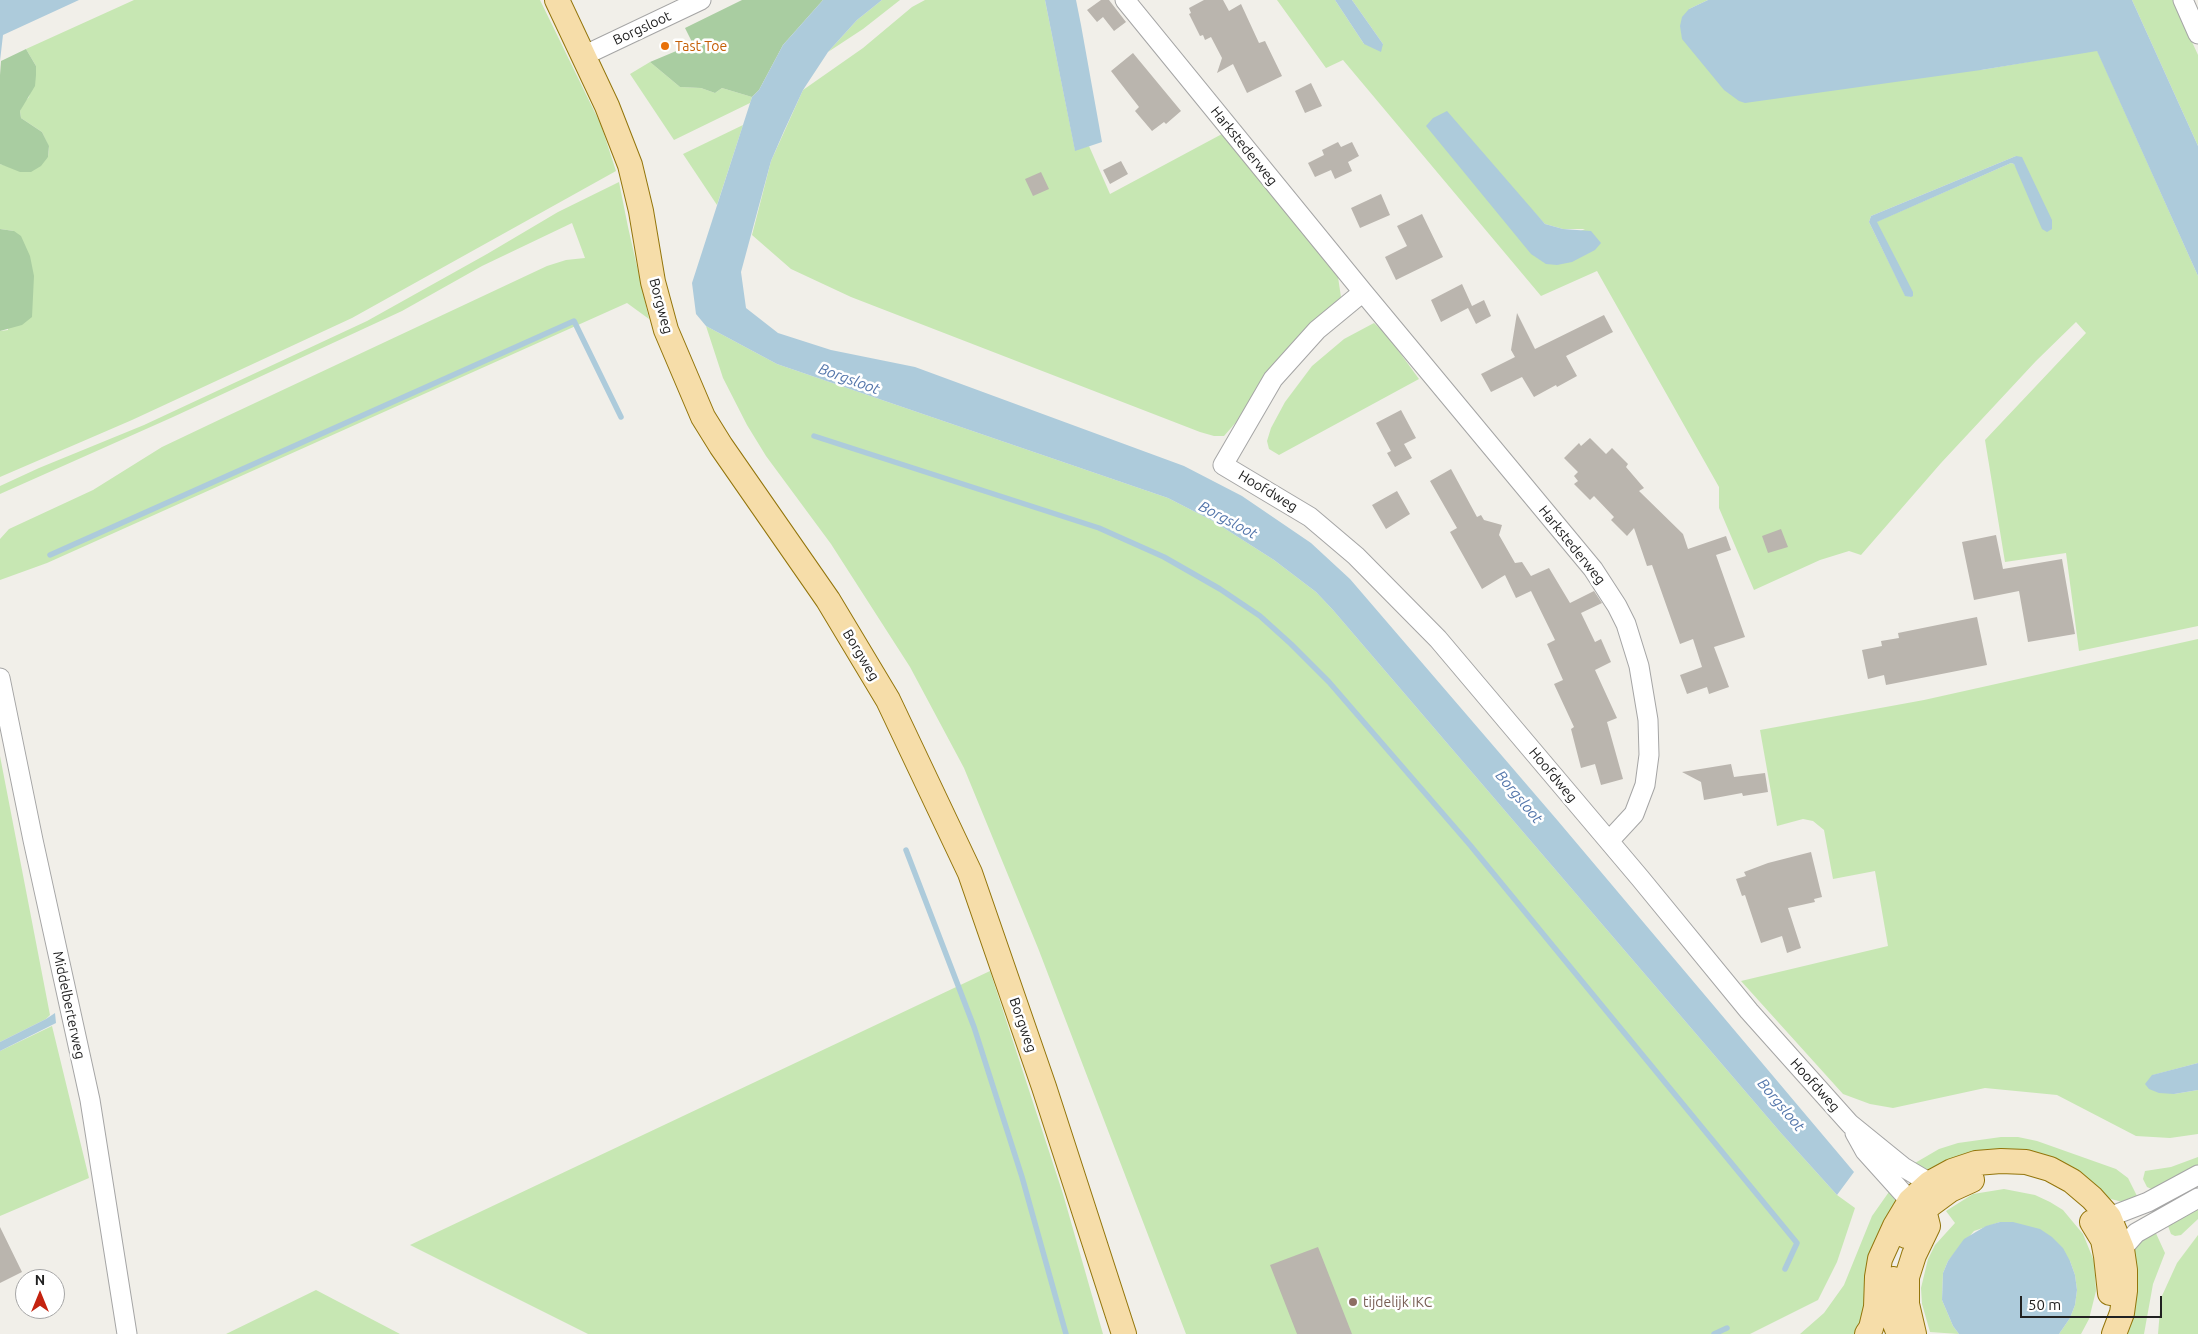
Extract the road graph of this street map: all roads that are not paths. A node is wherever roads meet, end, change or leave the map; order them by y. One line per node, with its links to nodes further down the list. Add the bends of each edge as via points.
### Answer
1 (557, 0): 6 (main road, Borgweg)
2 (702, 0): 6 (street, Borgsloot)
3 (1125, 0): 7 (street, Harkstederweg)
4 (2183, 0): 5 (street)
5 (2198, 34)
6 (583, 56): 19 (main road, Borgweg, via 630,165 662,314 675,354 703,417 828,600 888,700 970,873)
7 (1363, 292): 9 (street, Harkstederweg, via 1593,569 1626,624 1639,666 1648,720 1648,770 1634,814); 9 (street, Hoofdweg, via 1317,330 1273,379 1223,465 1310,517 1356,556 1438,639)
8 (0, 678): 18 (street, Middelberterweg, via 90,1100)
9 (1609, 841): 10 (street, Hoofdweg, via 1749,1011)
10 (1850, 1124): 12 (street, Hoofdweg, via 1903,1167); 14 (street, Hoofdweg, via 1865,1151)
11 (2198, 1175): 15 (street, via 2148,1202)
12 (1930, 1183): 14 (main road); 15 (main road, via 1976,1163 2026,1162 2050,1169 2072,1181 2092,1198)
13 (2198, 1198): 16 (street, via 2136,1233)
14 (1916, 1206): 15 (main road, via 1962,1183 2006,1175 2032,1179 2055,1189); 17 (main road, via 1895,1226 1880,1259 1877,1276); 21 (main road, via 1927,1219 1928,1226 1907,1277 1907,1304)
15 (2100, 1219): 16 (main road); 22 (main road, via 2109,1275 2107,1311)
16 (2122, 1249): 23 (main road, via 2125,1292)
17 (1889, 1324): 20 (main road, via 1871,1328)
18 (127, 1334)
19 (1124, 1334)
20 (1867, 1334)
21 (1914, 1334)
22 (2100, 1334)
23 (2114, 1334)

